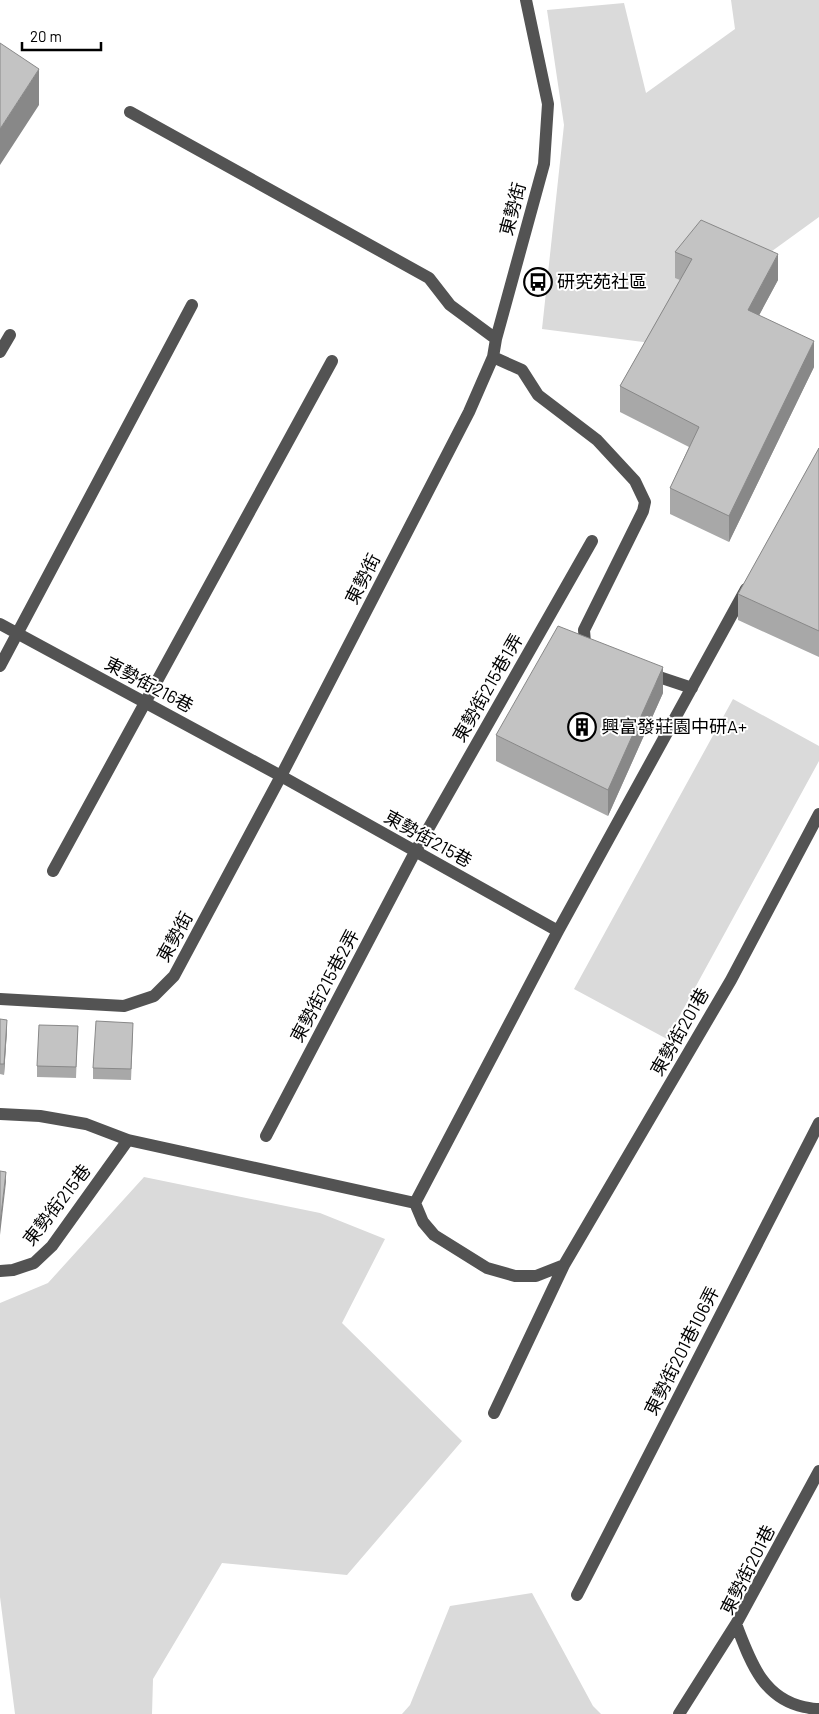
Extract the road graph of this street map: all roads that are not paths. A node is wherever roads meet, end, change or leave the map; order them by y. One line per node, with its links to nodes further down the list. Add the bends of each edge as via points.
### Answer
1 (526, 0): 5 (street, 東勢街, via 548,104 544,164)
2 (130, 112): 5 (street, via 429,278 450,305)
3 (192, 305): 12 (street)
4 (10, 335): 6 (street)
5 (496, 339): 7 (street, 東勢街)
6 (0, 352)
7 (493, 357): 13 (street, via 522,370 538,395 597,440 635,481 645,502 584,630 585,643 592,655); 18 (street, 東勢街, via 468,412)
8 (332, 361): 17 (street)
9 (592, 541): 20 (street, 東勢街215巷1弄)
10 (753, 575): 16 (street)
11 (0, 624): 12 (street, 東勢街216巷)
12 (17, 634): 14 (street); 17 (street, 東勢街216巷)
13 (601, 658)
14 (0, 666)
15 (638, 670): 16 (street)
16 (692, 688): 22 (street)
17 (145, 703): 18 (street, 東勢街216巷); 21 (street)
18 (281, 776): 20 (street, 東勢街215巷); 23 (street, 東勢街, via 174,976 154,996 124,1006)
19 (819, 814): 29 (street, 東勢街201巷, via 731,980)
20 (415, 852): 22 (street, 東勢街215巷); 26 (street, 東勢街215巷2弄)
21 (53, 871)
22 (558, 931): 28 (street)
23 (0, 999)
24 (0, 1114): 27 (street, via 40,1116 86,1124)
25 (819, 1124): 33 (street, 東勢街201巷106弄)
26 (266, 1136)
27 (128, 1140): 28 (street); 30 (street, 東勢街215巷, via 52,1246 34,1263)
28 (415, 1203): 29 (street, via 423,1222 434,1235 487,1268 514,1276 536,1276)
29 (564, 1265): 31 (street, 東勢街201巷)
30 (0, 1271)
31 (494, 1413)
32 (819, 1471): 34 (street, 東勢街201巷)
33 (577, 1595)
34 (736, 1624): 35 (street, 東勢街201巷, via 760,1678 776,1696 795,1705); 36 (street)
35 (819, 1709)
36 (679, 1714)

